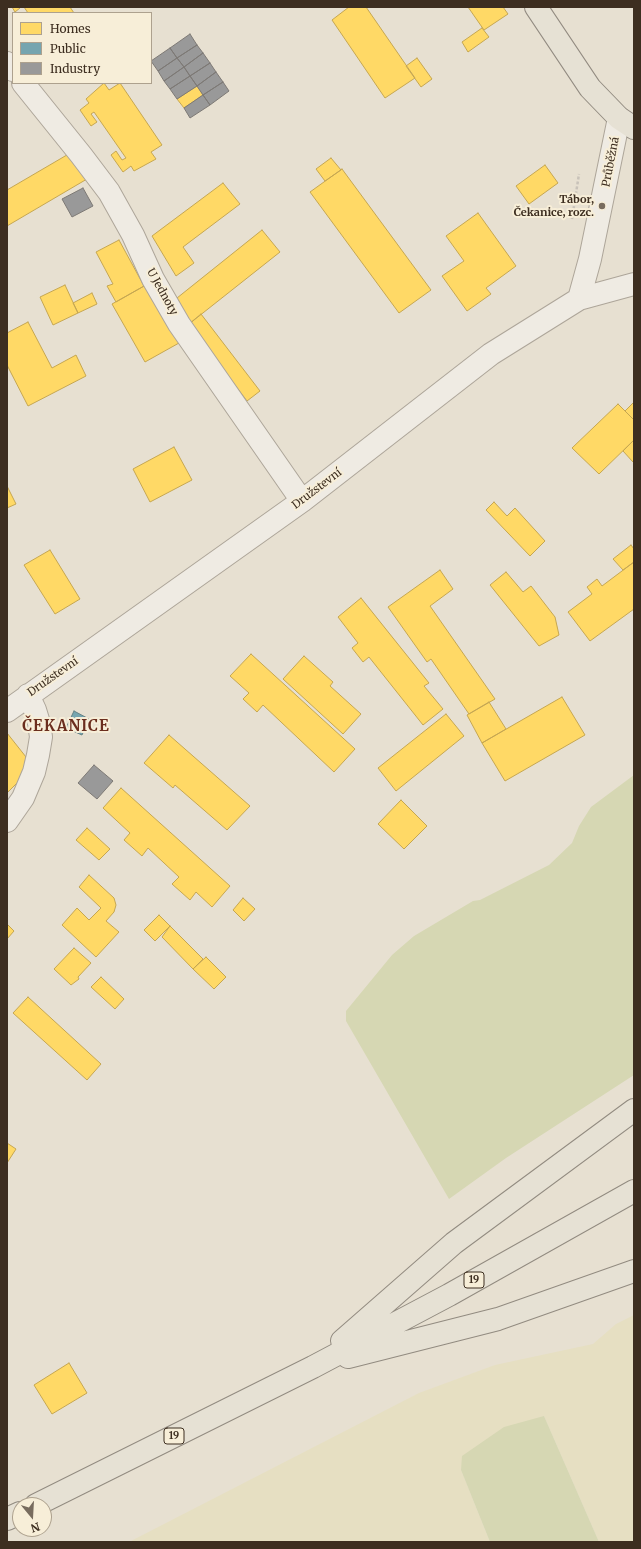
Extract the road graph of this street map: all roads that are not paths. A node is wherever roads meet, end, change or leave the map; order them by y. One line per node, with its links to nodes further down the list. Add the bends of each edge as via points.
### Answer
1 (536, 7): 3 (main road, Průběžná, via 590,88)
2 (24, 84): 6 (street, U Jednoty, via 109,192 179,324)
3 (627, 123): 5 (street, Průběžná)
4 (634, 284): 5 (street, Družstevní)
5 (579, 299): 6 (street, Družstevní, via 491,354)
6 (302, 501): 7 (street, Družstevní)
7 (28, 695): 8 (street, Družstevní); 9 (street, via 39,723 38,755 34,772 22,798)
8 (7, 711)
9 (7, 821)
10 (634, 1110): 13 (main road, via 454,1243)
11 (634, 1191): 13 (main road, 19, via 449,1295)
12 (634, 1271): 13 (main road, via 498,1319)
13 (313, 1367): 14 (main road, 19)
14 (52, 1497)

